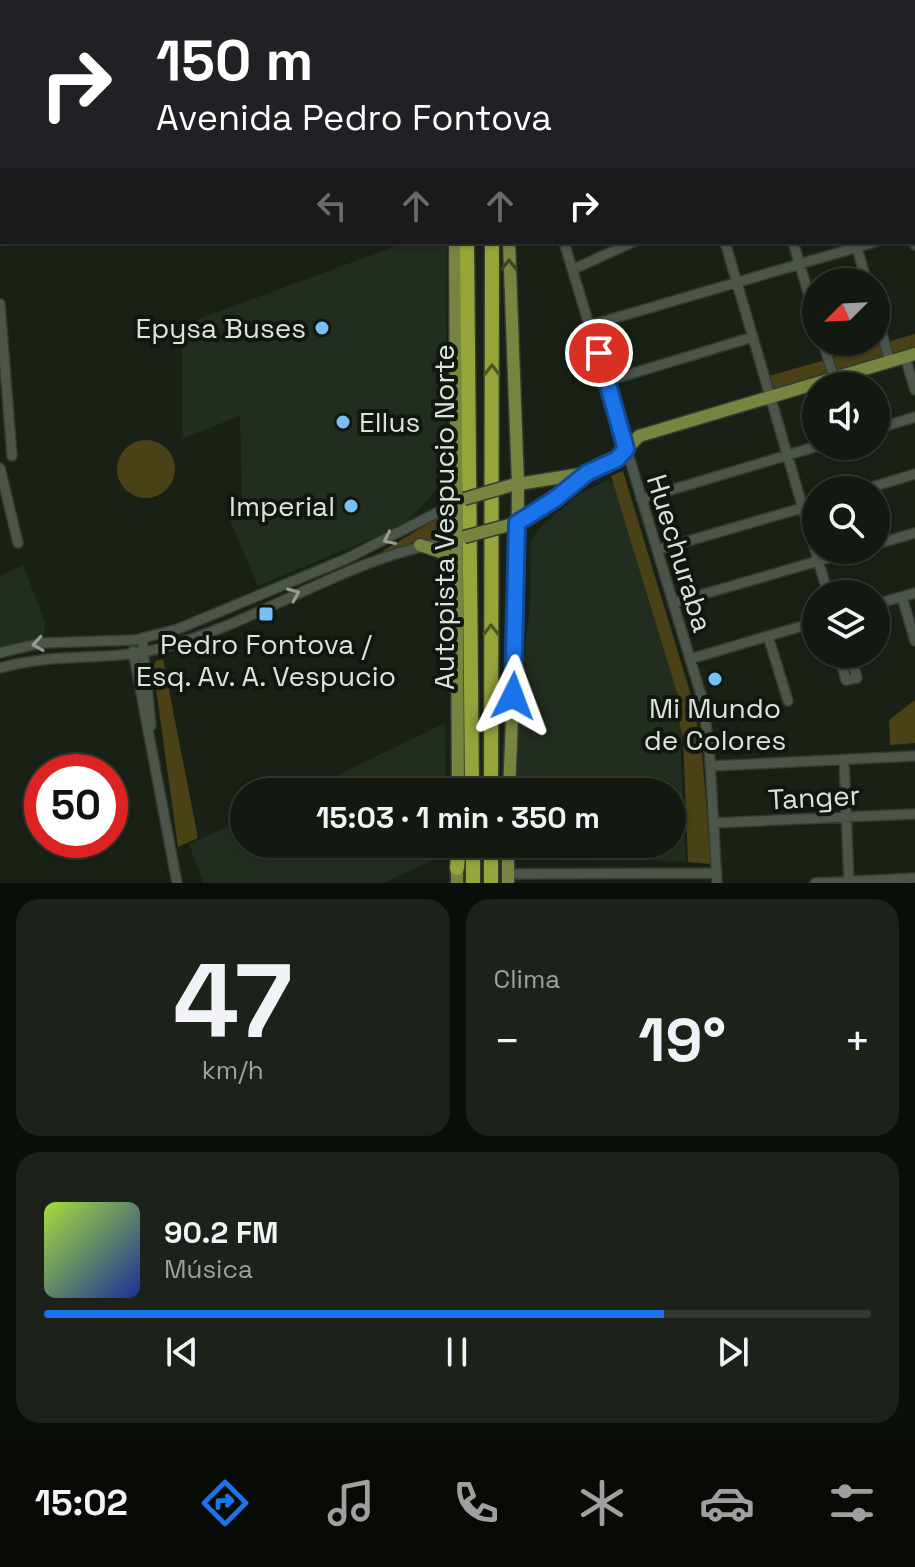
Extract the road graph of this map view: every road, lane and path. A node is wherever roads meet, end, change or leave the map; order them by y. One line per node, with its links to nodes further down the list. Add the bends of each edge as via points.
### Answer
1 (455, 244): 41 (main road)
2 (467, 244): 70 (highway, Autopista Vespucio Norte)
3 (492, 244): 77 (highway, Autopista Vespucio Norte, one-way to 3)
4 (509, 244): 31 (main road, one-way to 4)
5 (565, 244): 12 (street, Huechuraba)
6 (629, 244): 12 (street)
7 (726, 244): 14 (street)
8 (794, 244): 10 (street)
9 (856, 245): 10 (street); 11 (street)
10 (800, 264): 13 (street); 14 (street)
11 (863, 268)
12 (574, 269): 16 (street, Huechuraba)
13 (802, 271)
14 (737, 283): 16 (street); 17 (street)
15 (0, 304): 18 (street)
16 (591, 325): 23 (street, Huechuraba)
17 (753, 337): 23 (street); 26 (street)
18 (1, 338): 33 (street)
19 (888, 356): 21 (street)
20 (910, 356): 21 (main road); 25 (street)
21 (890, 362): 22 (main road)
22 (855, 372)
23 (607, 381): 29 (street, Huechuraba)
24 (802, 388): 26 (main road)
25 (915, 390)
26 (770, 397): 29 (main road, via 639,436); 32 (street)
27 (915, 417): 28 (street)
28 (890, 425)
29 (626, 449): 34 (main road); 40 (street, Huechuraba)
30 (802, 451): 32 (street)
31 (517, 455): 37 (main road, via 528,471); 39 (main road)
32 (787, 455): 40 (street); 42 (street)
33 (12, 456)
34 (587, 473): 37 (main road); 44 (main road)
35 (915, 474): 38 (street)
36 (0, 475): 48 (street)
37 (543, 478): 39 (main road)
38 (890, 482)
39 (513, 485): 41 (main road, bridge); 44 (main road)
40 (641, 499): 50 (street, Huechuraba)
41 (461, 500): 46 (main road); 59 (street, one-way to 59, via 346,559 194,623)
42 (802, 504)
43 (802, 507): 50 (street)
44 (513, 524): 46 (main road, bridge); 78 (main road)
45 (915, 533): 47 (street)
46 (461, 538): 49 (street); 52 (main road)
47 (890, 540)
48 (18, 543)
49 (420, 545): 52 (main road, via 444,553); 63 (street, one-way to 49, via 175,644)
50 (657, 550): 56 (street, Huechuraba)
51 (809, 564): 56 (street)
52 (457, 567): 74 (main road)
53 (915, 593): 54 (street)
54 (902, 597): 55 (street); 61 (street)
55 (890, 600)
56 (673, 603): 65 (street, Huechuraba)
57 (802, 626): 58 (street)
58 (768, 636): 65 (street); 69 (street)
59 (138, 639): 60 (street); 63 (street)
60 (82, 640): 62 (street, one-way to 62); 64 (street, via 87,649)
61 (915, 641)
62 (0, 653)
63 (138, 653): 64 (street); 89 (street)
64 (81, 658): 66 (street, via 39,659)
65 (690, 659): 73 (street, Huechuraba)
66 (0, 668)
67 (843, 668): 68 (street, via 846,680 857,678)
68 (854, 668)
69 (788, 701)
70 (471, 714): 75 (highway); 76 (highway, Autopista Vespucio Norte)
71 (915, 756): 72 (street)
72 (844, 760): 73 (street); 80 (street)
73 (711, 766): 81 (street, Huechuraba)
74 (458, 778)
75 (465, 778)
76 (472, 778)
77 (491, 778)
78 (509, 778)
79 (915, 814): 80 (street, Tanger)
80 (846, 817): 81 (street, Tanger); 88 (street)
81 (714, 823): 86 (street, Huechuraba)
82 (473, 858): 90 (highway)
83 (491, 858): 91 (highway)
84 (508, 878): 85 (street)
85 (571, 878): 86 (street)
86 (717, 878)
87 (915, 878): 88 (street)
88 (849, 882): 92 (street)
89 (177, 883)
90 (473, 883)
91 (491, 883)
92 (815, 883)

